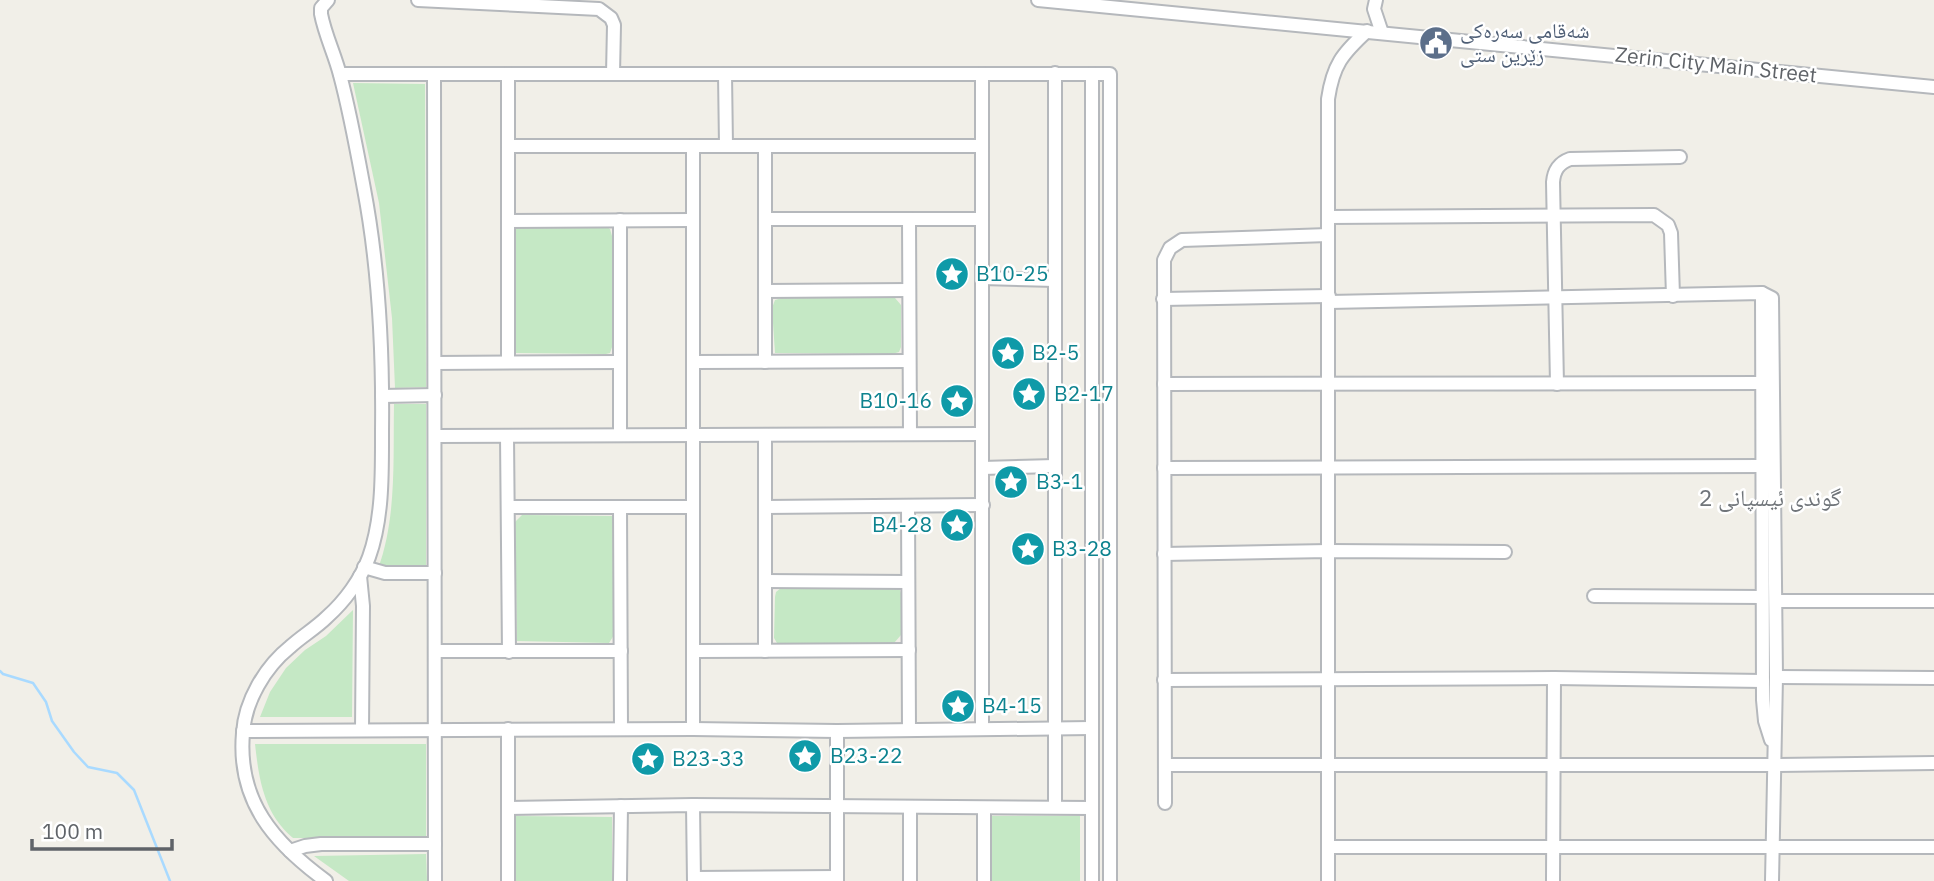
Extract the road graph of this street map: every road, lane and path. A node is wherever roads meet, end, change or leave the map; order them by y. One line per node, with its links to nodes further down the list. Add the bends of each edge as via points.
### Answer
1 (328, 0): 9 (street, via 321,15)
2 (418, 0): 11 (street, via 606,12 614,25)
3 (1038, 0): 5 (street, Zerin City Main Street)
4 (1376, 0): 7 (street, via 1374,9)
5 (1164, 6): 6 (street, Zerin City Main Street)
6 (1367, 31): 7 (street, Zerin City Main Street); 23 (street, via 1345,51 1331,83)
7 (1382, 33): 16 (street, Zerin City Main Street)
8 (1055, 73): 13 (street); 14 (street); 33 (street)
9 (340, 74): 15 (street); 52 (street, via 376,272)
10 (508, 74): 11 (street); 15 (street); 17 (street)
11 (613, 74): 12 (street)
12 (725, 74): 13 (street); 19 (street)
13 (982, 74): 20 (street)
14 (1092, 74): 53 (street); 54 (street, via 1110,74)
15 (433, 75): 46 (street)
16 (1934, 87)
17 (509, 146): 18 (street); 28 (street)
18 (693, 146): 19 (street); 30 (street)
19 (726, 146): 21 (street)
20 (982, 146): 21 (street); 27 (street)
21 (765, 147): 25 (street)
22 (1681, 157): 24 (street, via 1564,161 1554,176)
23 (1328, 217): 24 (street); 31 (street)
24 (1554, 217): 37 (street, via 1645,215 1662,219 1671,233); 40 (street)
25 (765, 219): 26 (street); 35 (street)
26 (909, 219): 27 (street); 34 (street)
27 (981, 219): 32 (street)
28 (508, 220): 29 (street); 42 (street)
29 (621, 220): 30 (street); 43 (street)
30 (693, 220): 44 (street)
31 (1328, 235): 38 (street, via 1182,240 1166,253); 39 (street)
32 (982, 278): 33 (street); 56 (street)
33 (1055, 280): 62 (street)
34 (909, 290): 35 (street); 41 (street)
35 (765, 291): 45 (street)
36 (1762, 293): 37 (street); 48 (street); 82 (street, via 1772,298 1774,306)
37 (1673, 296): 40 (street)
38 (1163, 299): 39 (street); 49 (street)
39 (1329, 299): 40 (street); 47 (street)
40 (1555, 299): 50 (street)
41 (909, 361): 45 (street); 55 (street)
42 (508, 362): 43 (street); 46 (street)
43 (620, 362): 57 (street)
44 (693, 362): 45 (street); 58 (street)
45 (765, 362)
46 (435, 363): 51 (street)
47 (1329, 383): 49 (street); 50 (street); 63 (street)
48 (1762, 383): 50 (street); 64 (street)
49 (1164, 384): 66 (street)
50 (1557, 384)
51 (435, 395): 52 (street); 60 (street)
52 (382, 396): 76 (street, via 378,509 372,548)
53 (1091, 396): 54 (street); 90 (street)
54 (1109, 396): 91 (street)
55 (910, 434): 56 (street); 59 (street)
56 (982, 434): 65 (street)
57 (620, 435): 58 (street); 61 (street)
58 (693, 435): 59 (street); 70 (street)
59 (765, 435): 71 (street)
60 (436, 436): 61 (street); 77 (street)
61 (507, 436): 68 (street)
62 (1055, 466): 65 (street); 99 (street)
63 (1329, 466): 64 (street); 66 (street); 73 (street)
64 (1762, 466): 81 (street)
65 (982, 468): 67 (street)
66 (1164, 468): 75 (street)
67 (983, 505): 72 (street); 98 (street)
68 (508, 507): 69 (street); 89 (street)
69 (621, 507): 70 (street); 86 (street)
70 (693, 507): 87 (street)
71 (765, 507): 72 (street); 78 (street)
72 (908, 507): 79 (street)
73 (1329, 551): 74 (street); 75 (street); 93 (street)
74 (1505, 552)
75 (1164, 554): 96 (street)
76 (362, 571): 77 (street); 105 (street); 107 (street, via 328,617 268,670)
77 (435, 573): 85 (street)
78 (766, 581): 79 (street); 88 (street)
79 (908, 582): 84 (street)
80 (1594, 596): 81 (street)
81 (1762, 597): 97 (street)
82 (1776, 601): 83 (street); 92 (street)
83 (1934, 601)
84 (909, 650): 88 (street); 104 (street)
85 (435, 651): 89 (street); 106 (street)
86 (621, 651): 89 (street); 102 (street)
87 (693, 651): 88 (street); 103 (street)
88 (765, 651)
89 (509, 652)
90 (1091, 666): 91 (street); 100 (street)
91 (1110, 666): 139 (street)
92 (1776, 677): 95 (street); 109 (street)
93 (1329, 678): 94 (street); 96 (street); 111 (street)
94 (1554, 678): 97 (street); 113 (street)
95 (1934, 678)
96 (1164, 680): 112 (street)
97 (1763, 681): 109 (street, via 1764,713)
98 (982, 728): 99 (street); 104 (street)
99 (1056, 728): 100 (street); 120 (street)
100 (1091, 728): 123 (street)
101 (508, 729): 102 (street); 106 (street); 121 (street)
102 (621, 729): 103 (street)
103 (693, 729): 108 (street)
104 (909, 729): 108 (street)
105 (362, 730): 106 (street); 107 (street)
106 (434, 730): 124 (street)
107 (243, 731): 129 (street, via 248,790 263,822)
108 (837, 731): 118 (street)
109 (1774, 746): 114 (street)
110 (1934, 762): 114 (street)
111 (1328, 764): 112 (street); 113 (street); 128 (street)
112 (1165, 765): 115 (street)
113 (1553, 765): 114 (street); 125 (street)
114 (1773, 765): 126 (street)
115 (1165, 803)
116 (693, 805): 117 (street); 118 (street); 131 (street)
117 (621, 806): 121 (street); 135 (street)
118 (837, 807): 119 (street); 130 (street)
119 (910, 807): 122 (street); 136 (street)
120 (1055, 807): 122 (street); 123 (street)
121 (508, 808): 134 (street)
122 (984, 808): 137 (street)
123 (1091, 808): 138 (street)
124 (435, 844): 129 (street, via 321,844); 133 (street)
125 (1553, 847): 126 (street); 128 (street); 141 (street)
126 (1771, 847): 127 (street); 142 (street)
127 (1934, 847)
128 (1328, 848): 140 (street)
129 (290, 851): 132 (street)
130 (837, 879): 131 (street)
131 (694, 880)
132 (326, 881)
133 (435, 881)
134 (508, 881)
135 (620, 881)
136 (909, 881)
137 (984, 881)
138 (1092, 881)
139 (1110, 881)
140 (1328, 881)
141 (1553, 881)
142 (1772, 881)

